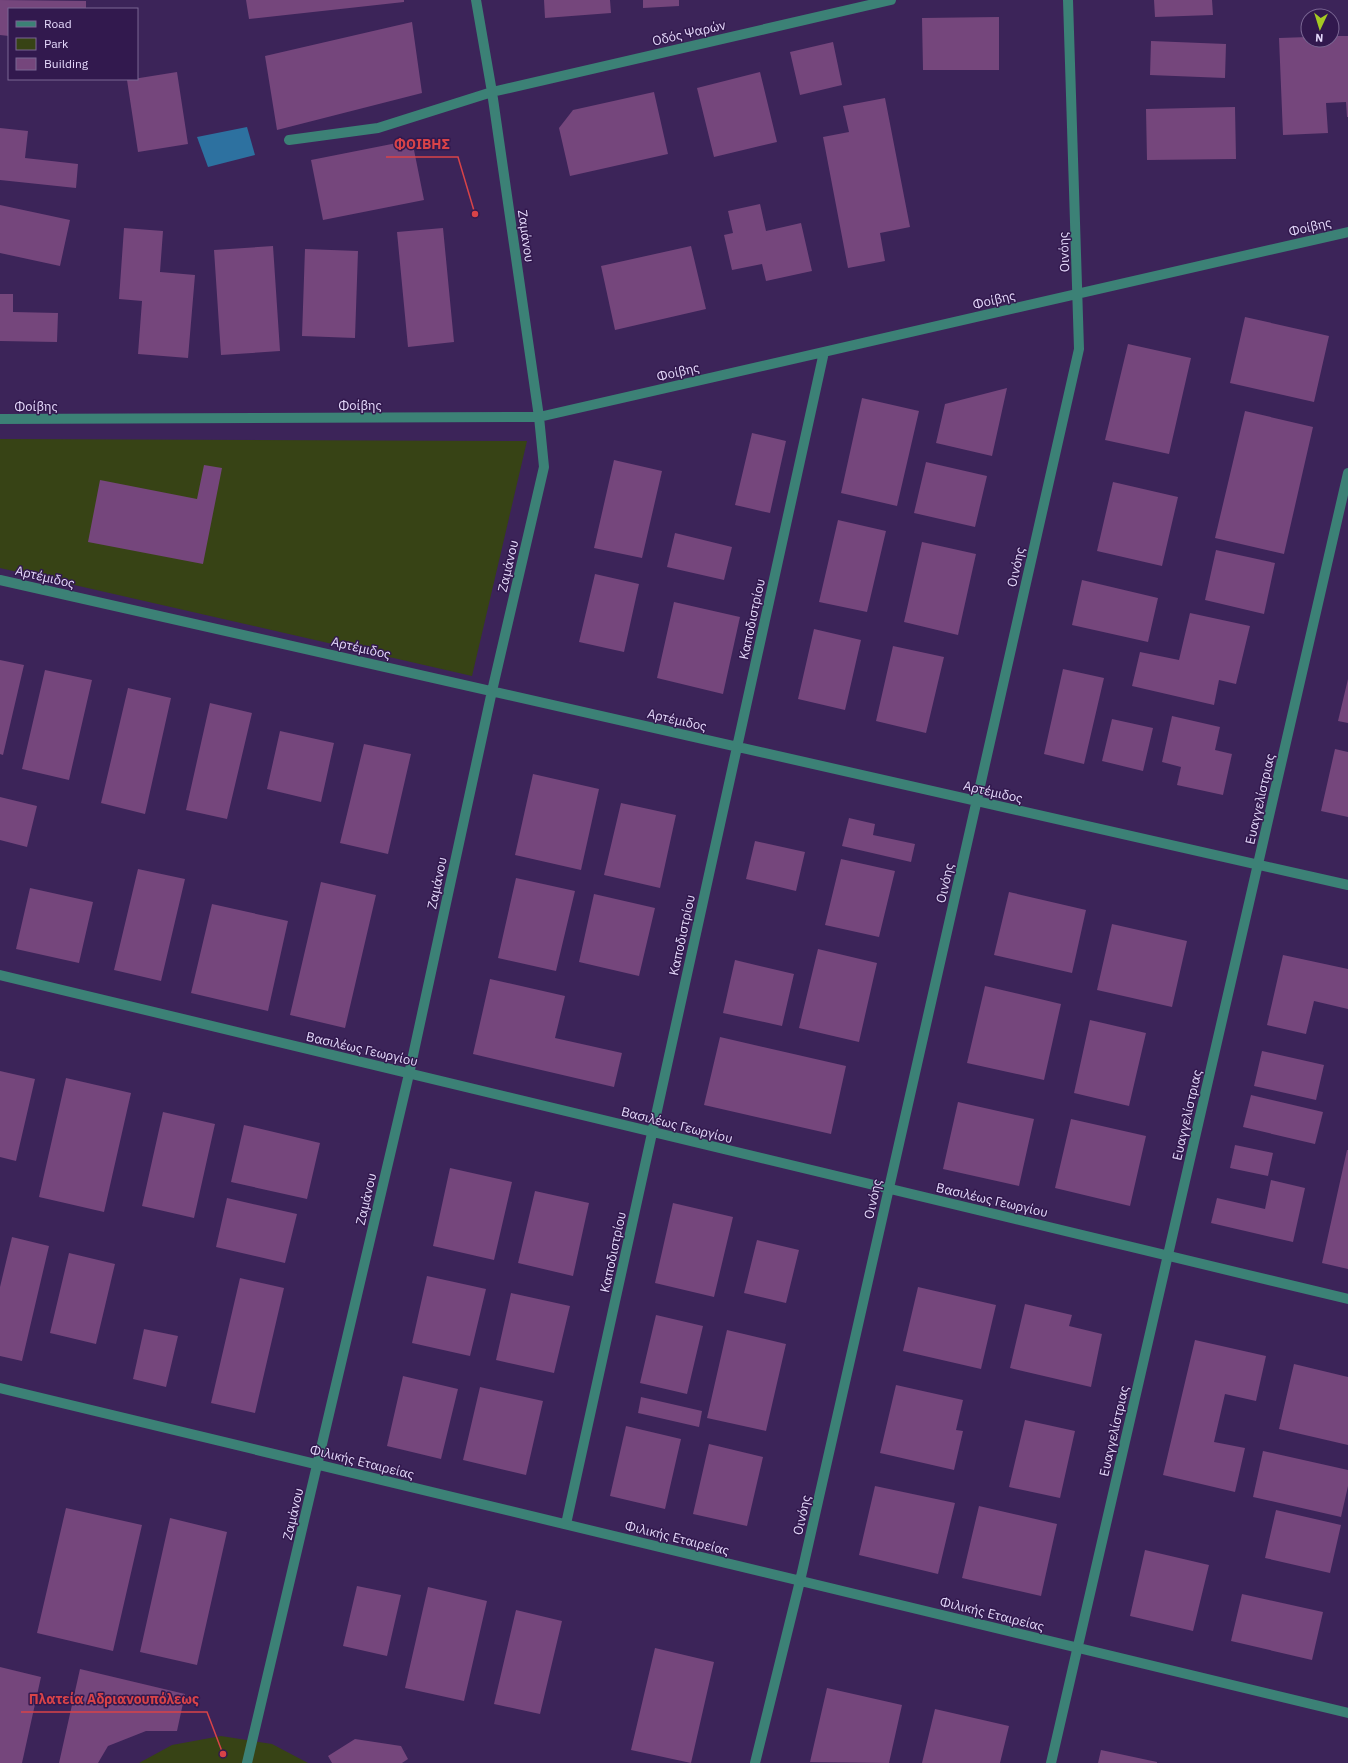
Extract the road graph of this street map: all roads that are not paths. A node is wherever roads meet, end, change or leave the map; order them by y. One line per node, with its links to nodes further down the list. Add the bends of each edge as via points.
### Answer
1 (476, 0): 4 (street, Ζαμάνου)
2 (891, 0): 4 (street, Οδóς Ψαρών)
3 (1068, 0): 7 (street, Οινόης)
4 (492, 92): 5 (street, Οδóς Ψαρών, via 378,128); 9 (street, Ζαμάνου)
5 (289, 140)
6 (1348, 232): 7 (street, Φοίβης)
7 (1078, 294): 8 (street, Φοίβης); 15 (street, Οινόης, via 1079,349)
8 (824, 352): 9 (street, Φοίβης); 14 (street, Καποδιστρίου)
9 (538, 418): 10 (street, Φοίβης); 13 (street, Ζαμάνου, via 544,467)
10 (0, 419)
11 (1348, 473): 16 (street, Ευαγγελίστριας)
12 (0, 580): 13 (street, Αρτέμιδος)
13 (492, 691): 14 (street, Αρτέμιδος); 19 (street, Ζαμάνου)
14 (736, 747): 15 (street, Αρτέμιδος); 20 (street, Καποδιστρίου)
15 (976, 802): 16 (street, Αρτέμιδος); 21 (street, Οινόης)
16 (1258, 865): 17 (street, Αρτέμιδος); 22 (street, Ευαγγελίστριας)
17 (1348, 886)
18 (0, 975): 19 (street, Βασιλέως Γεωργίου)
19 (409, 1074): 20 (street, Βασιλέως Γεωργίου); 25 (street, Ζαμάνου)
20 (653, 1132): 21 (street, Βασιλέως Γεωργίου); 26 (street, Καποδιστρίου)
21 (888, 1189): 22 (street, Βασιλέως Γεωργίου); 27 (street, Οινόης)
22 (1168, 1256): 23 (street, Βασιλέως Γεωργίου); 28 (street, Ευαγγελίστριας)
23 (1348, 1299)
24 (0, 1388): 25 (street, Φιλικής Εταιρείας)
25 (318, 1465): 26 (street, Φιλικής Εταιρείας); 30 (street, Ζαμάνου)
26 (566, 1524): 27 (street, Φιλικής Εταιρείας)
27 (800, 1581): 28 (street, Φιλικής Εταιρείας); 31 (street, Οινόης)
28 (1078, 1648): 29 (street, Φιλικής Εταιρείας); 32 (street, Ευαγγελίστριας)
29 (1348, 1713)
30 (247, 1763)
31 (755, 1763)
32 (1051, 1763)

